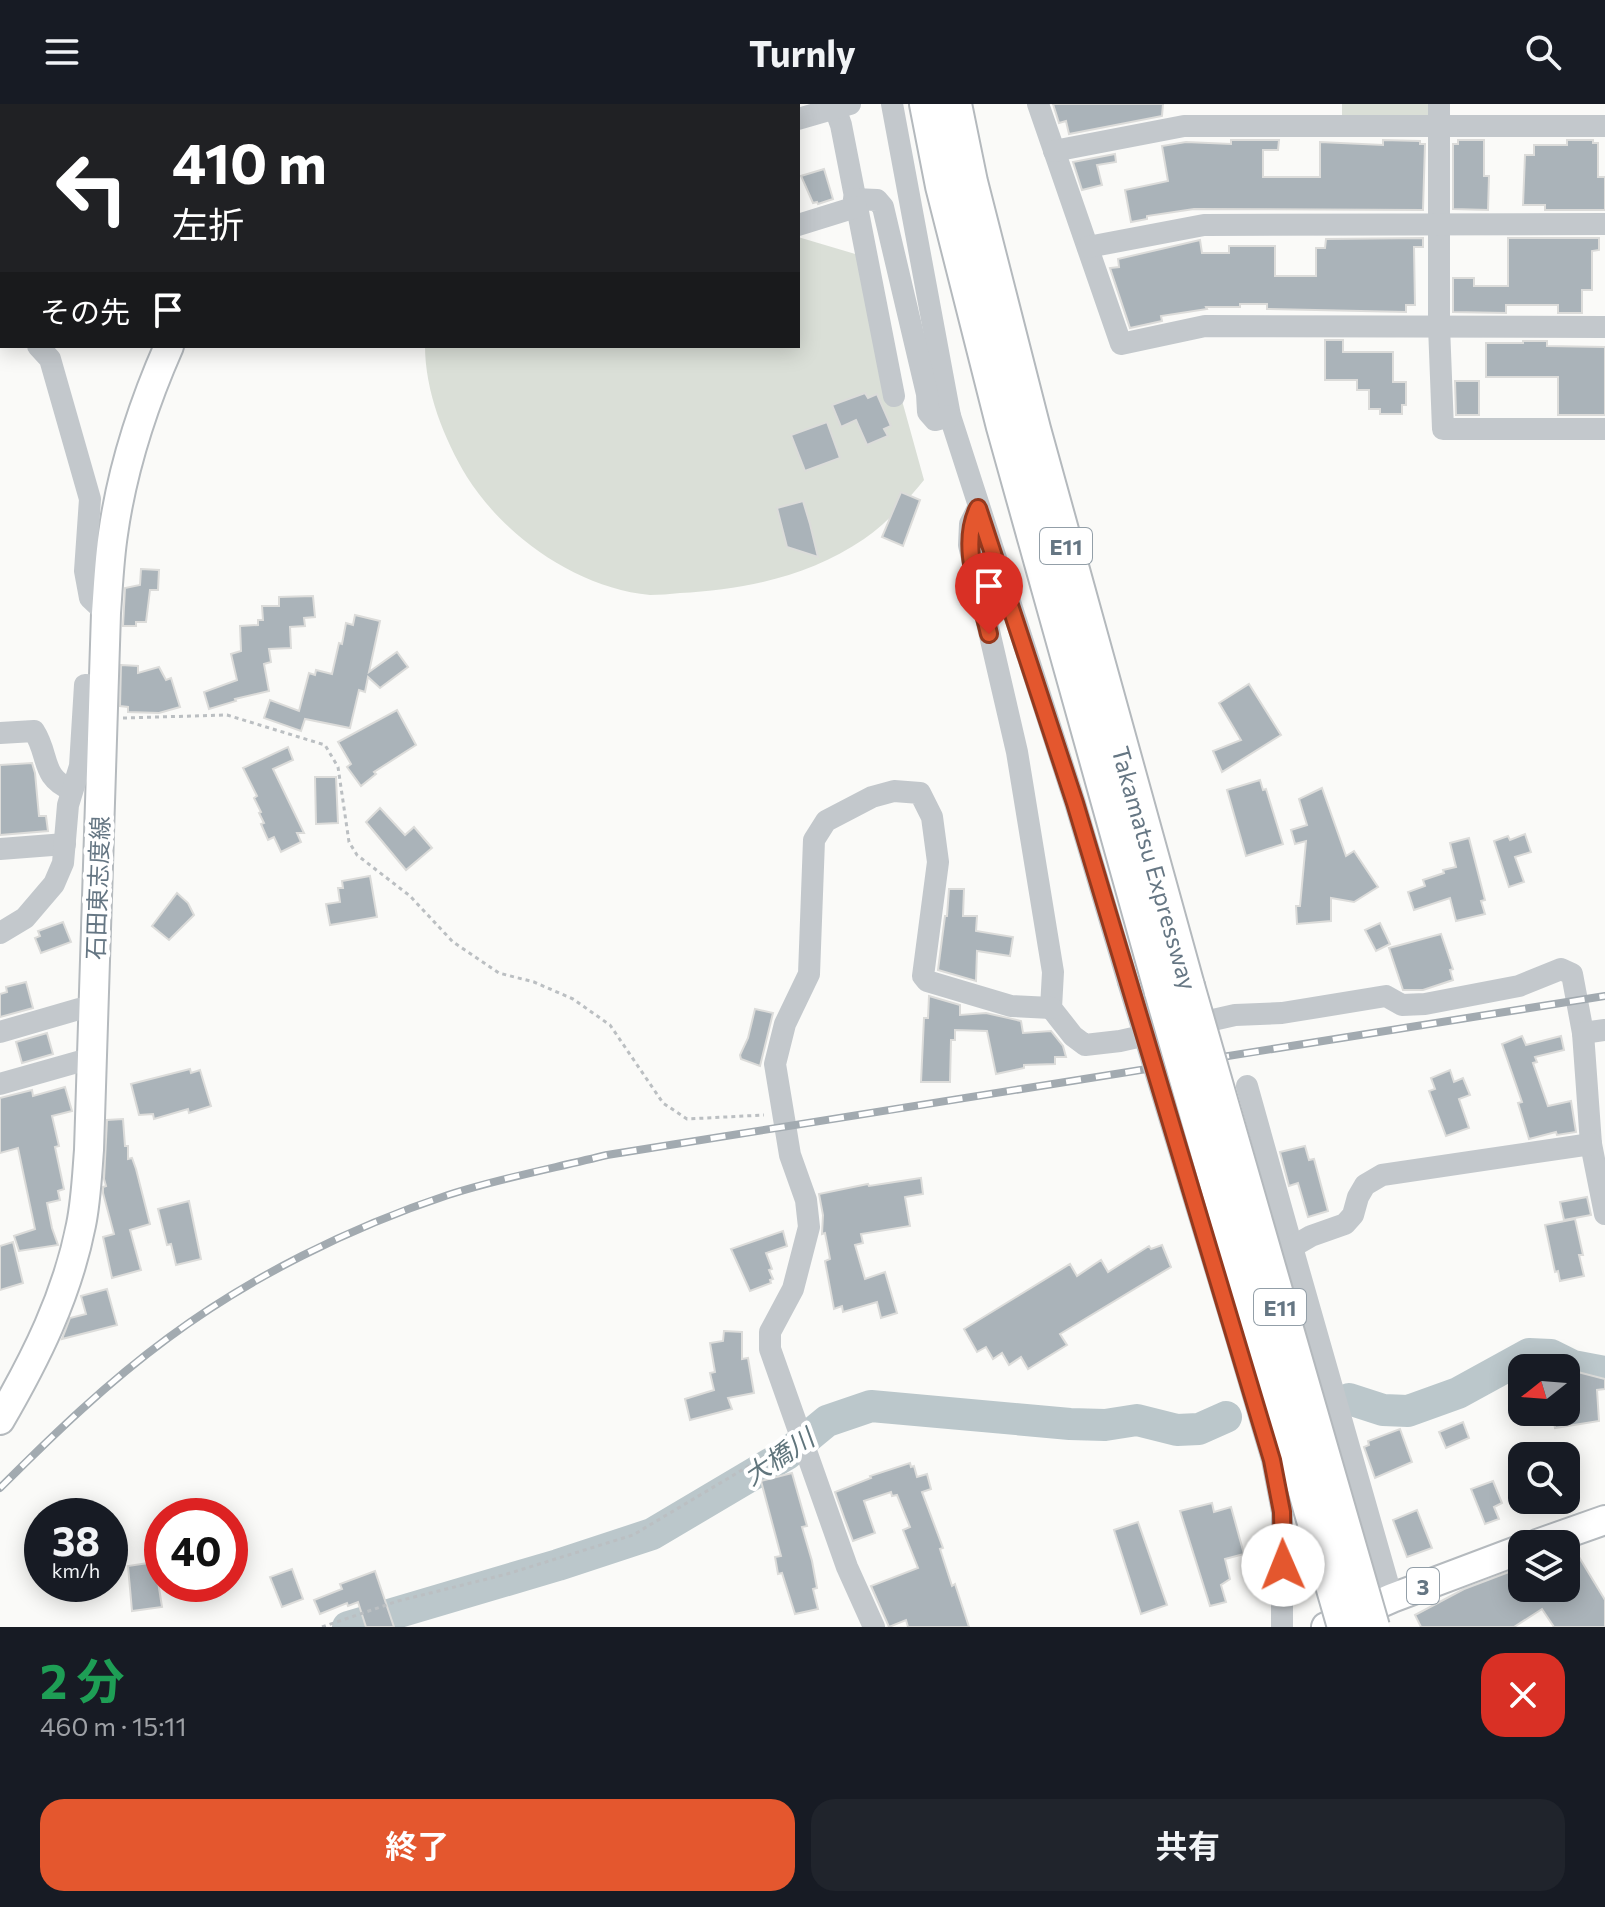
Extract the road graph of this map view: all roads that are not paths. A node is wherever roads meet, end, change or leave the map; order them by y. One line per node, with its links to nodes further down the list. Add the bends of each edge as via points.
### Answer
1 (892, 104): 21 (street)
2 (926, 104): 31 (highway, Takamatsu Expressway / E11, via 1003,427)
3 (955, 104): 31 (highway, Takamatsu Expressway / E11)
4 (1038, 104): 10 (street)
5 (1439, 104): 9 (street)
6 (842, 106): 7 (street); 11 (street)
7 (800, 118)
8 (1605, 126): 9 (street)
9 (1440, 127): 10 (street, via 1184,126); 13 (street)
10 (1054, 151): 15 (street)
11 (855, 203): 12 (street); 20 (street); 21 (street, via 877,200 883,207 928,412 935,420)
12 (800, 224)
13 (1440, 224): 14 (street); 15 (street, via 1204,225); 16 (street)
14 (1605, 224)
15 (1088, 247): 16 (street, via 1121,344 1205,326)
16 (1439, 326): 17 (street); 22 (street, via 1443,429)
17 (1605, 327)
18 (40, 348): 24 (street, via 50,359 90,499 85,571 90,598)
19 (168, 348): 24 (main road, 石田東志度線, via 129,462 113,533)
20 (894, 396)
21 (950, 416): 23 (street)
22 (1605, 429)
23 (978, 508): 33 (street, via 969,545 1022,780 1053,972); 49 (street, bridge, via 1044,703 1272,1460 1282,1512)
24 (106, 613): 25 (main road, 石田東志度線)
25 (104, 686): 27 (street, via 85,685 80,766); 32 (main road, 石田東志度線)
26 (0, 733): 27 (street, via 34,731 49,775)
27 (72, 790): 28 (street)
28 (65, 844): 29 (street); 30 (street, via 54,884 25,918)
29 (0, 849)
30 (0, 933)
31 (1174, 989): 51 (highway, Takamatsu Expressway / E11, bridge); 52 (highway, Takamatsu Expressway / E11, bridge)
32 (93, 1008): 34 (street); 36 (main road, 石田東志度線)
33 (1051, 1008): 35 (street, via 1085,1045 1235,1015 1386,996 1402,1005 1425,1004 1519,986 1561,969 1572,974); 48 (street, via 1011,1006 923,976 938,862 932,817 920,793 894,791 872,797 826,821 814,840 809,974 785,1024 775,1064 809,1227 793,1289 770,1332 770,1349 847,1567)
34 (0, 1032)
35 (1594, 1032): 39 (street)
36 (92, 1061): 37 (street); 42 (main road, 石田東志度線, via 82,1223 58,1307)
37 (0, 1084)
38 (1247, 1086): 41 (street)
39 (1591, 1144): 40 (street); 41 (street, via 1382,1175 1365,1185 1345,1224)
40 (1605, 1214)
41 (1292, 1247): 47 (street)
42 (0, 1420)
43 (1605, 1502): 44 (street)
44 (1605, 1520): 45 (main road)
45 (1577, 1530)
46 (1508, 1554): 47 (main road, 3)
47 (1392, 1598): 50 (main road, 3)
48 (874, 1627)
49 (1282, 1627)
50 (1326, 1627)
51 (1344, 1627)
52 (1373, 1627)

